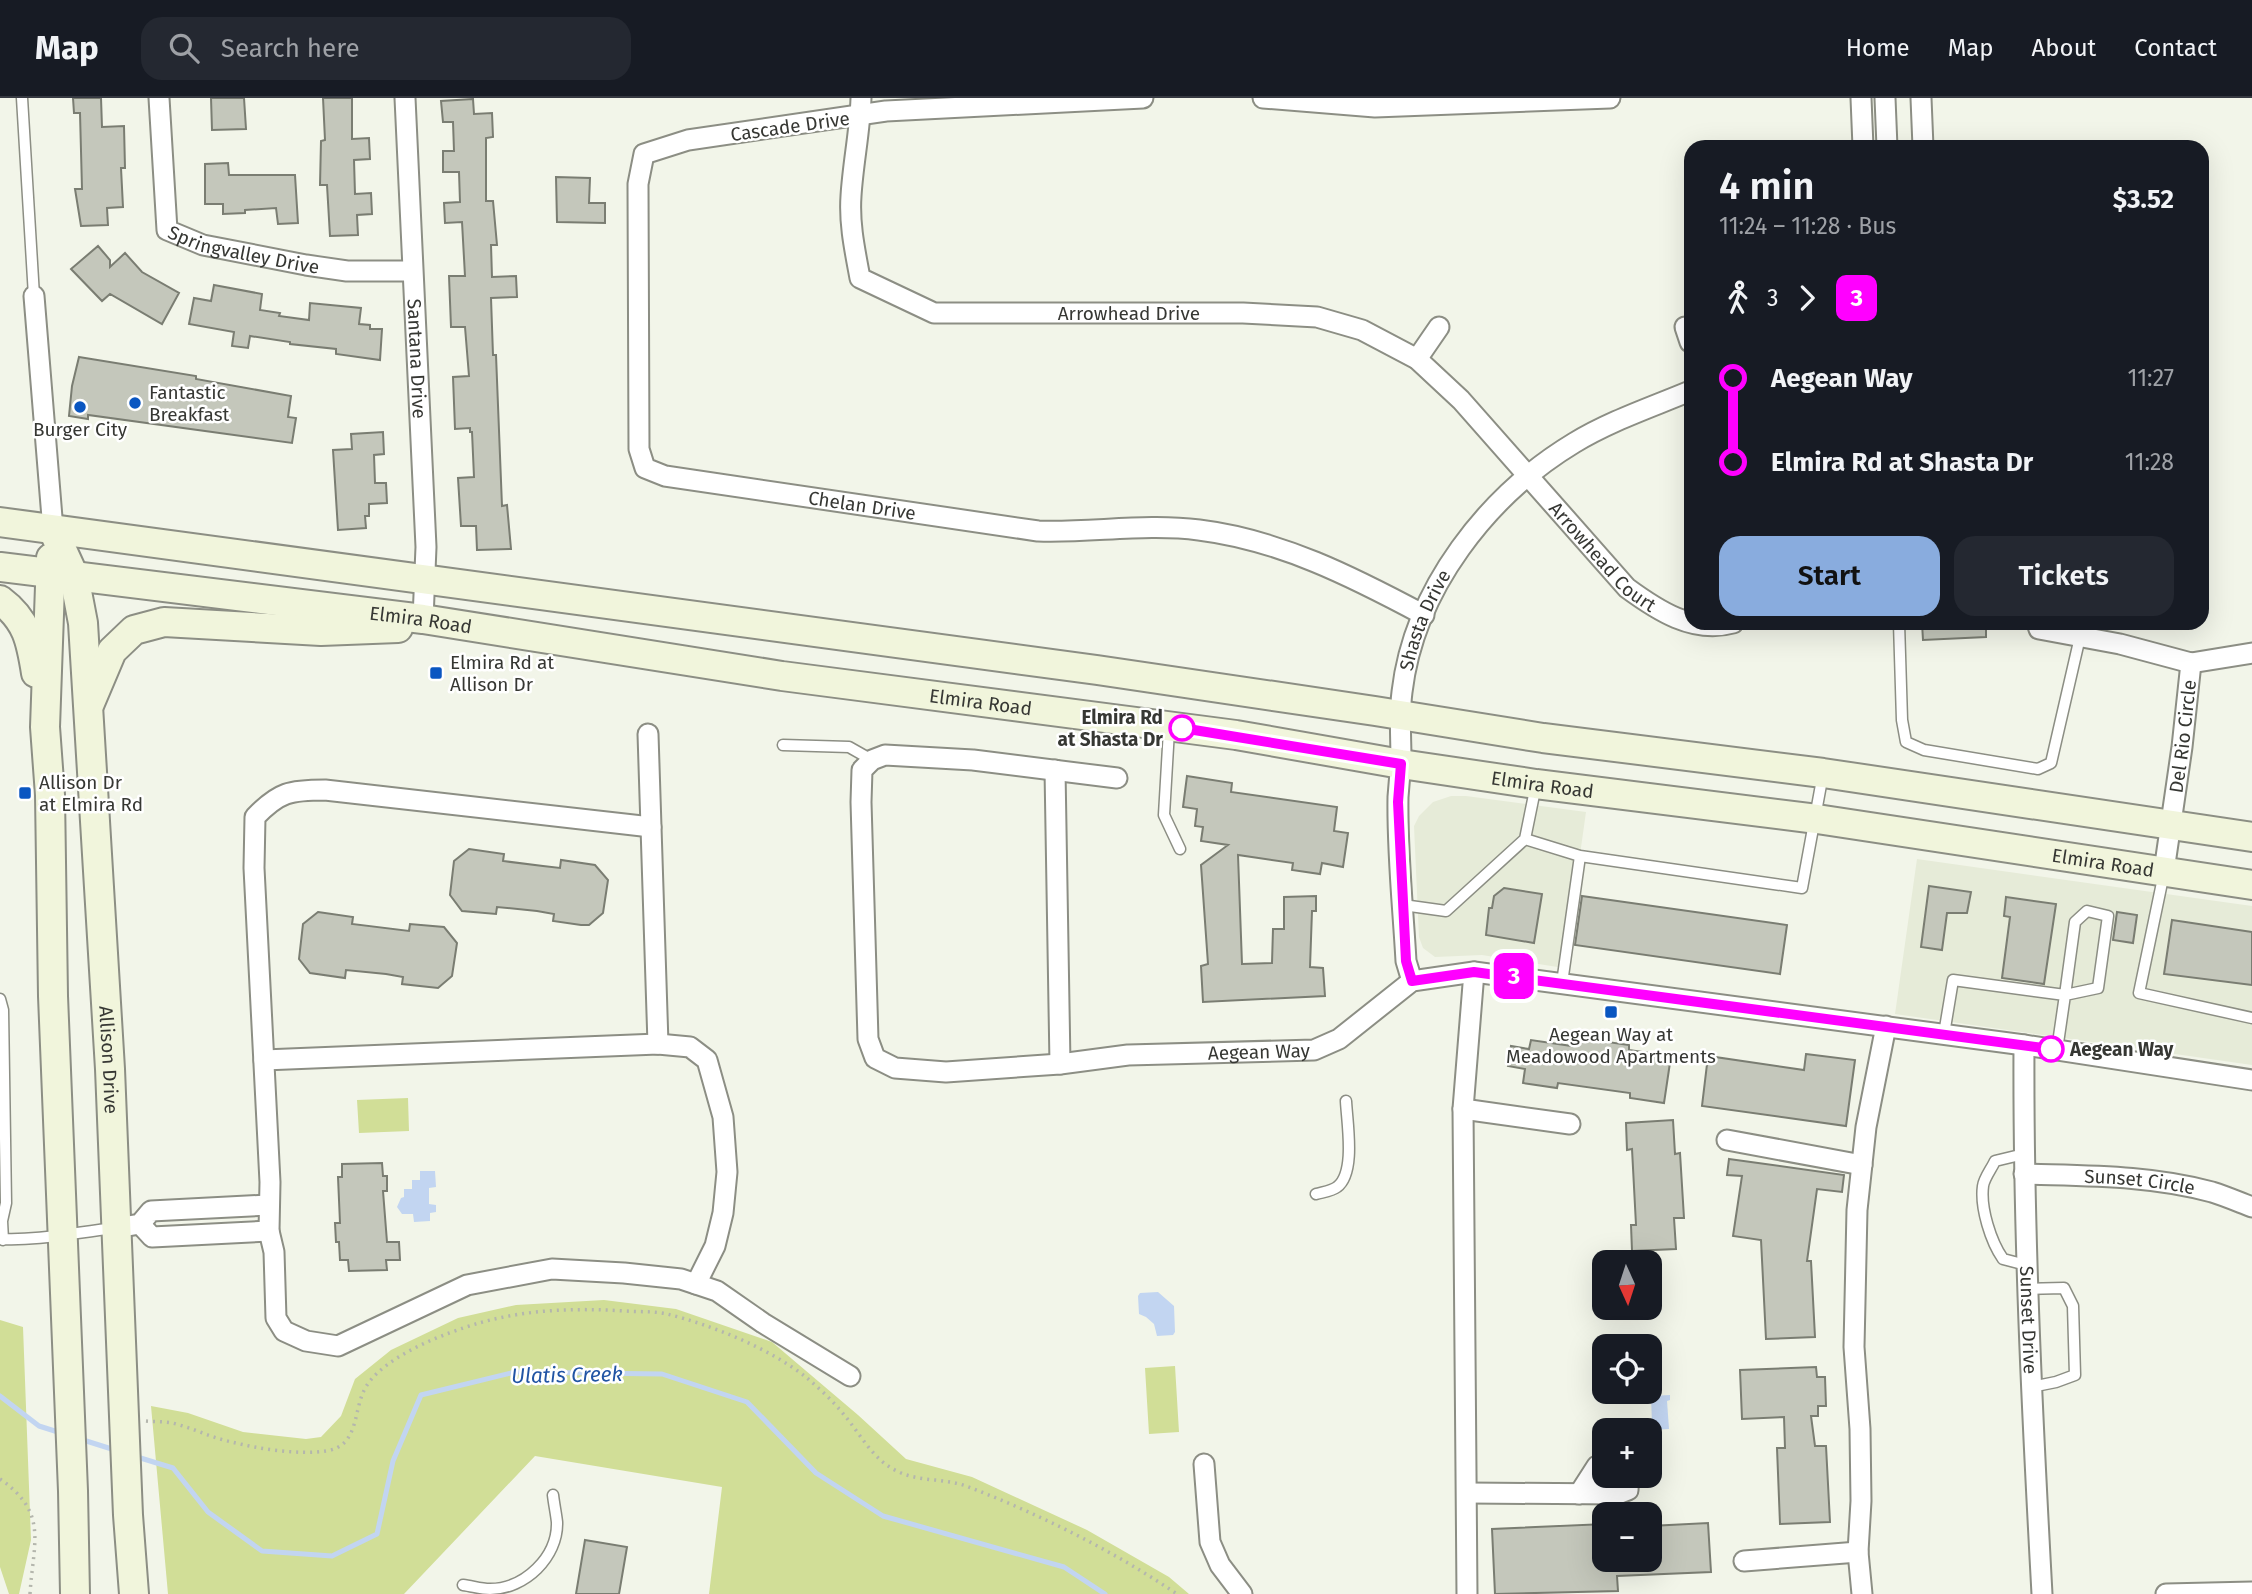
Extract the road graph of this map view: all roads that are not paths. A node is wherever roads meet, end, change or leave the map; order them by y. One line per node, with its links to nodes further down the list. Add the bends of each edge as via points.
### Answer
1 (22, 98): 16 (lane)
2 (159, 98): 15 (street, Springvalley Drive, via 167,230 203,245 306,265 347,271)
3 (405, 98): 15 (street, Santana Drive)
4 (1143, 98): 10 (street, Cascade Drive, via 886,111)
5 (1263, 98): 6 (street, via 1375,107)
6 (1610, 98)
7 (1861, 98): 12 (street)
8 (1885, 98): 13 (street)
9 (1921, 98): 14 (street)
10 (860, 107): 11 (street, Cascade Drive); 18 (street, Arrowhead Drive, via 851,198 860,278 916,305 934,313 958,315 1244,313 1317,317 1362,330)
11 (688, 140): 27 (street, Chelan Drive, via 644,154 638,184 639,449 645,468 665,476 1038,531 1151,528 1238,537 1300,555)
12 (1863, 140)
13 (1887, 140)
14 (1923, 140)
15 (411, 271): 25 (street, Santana Drive)
16 (34, 296): 22 (street, Allison Drive)
17 (1439, 327): 18 (street)
18 (1417, 359): 20 (street, Arrowhead Drive)
19 (1684, 393): 20 (street, Shasta Drive, via 1577,441)
20 (1528, 475): 27 (street, Shasta Drive, via 1463,544); 28 (street, Arrowhead Court, via 1627,588 1654,608)
21 (0, 522): 22 (main road, Elmira Road)
22 (52, 530): 24 (main road, Allison Drive); 25 (main road, Elmira Road)
23 (0, 567): 24 (main road, Elmira Road)
24 (62, 575): 29 (main road, Elmira Road); 35 (main road, Allison Drive, via 83,623); 37 (main road, Allison Drive)
25 (426, 581): 29 (street, Santana Drive); 36 (main road, Elmira Road)
26 (0, 600): 37 (main road, via 25,628)
27 (1424, 615): 36 (street, Shasta Drive, via 1403,687)
28 (1684, 621)
29 (434, 622): 35 (main road, via 369,631 321,631 164,622 134,630 112,651); 38 (main road, Elmira Road, via 782,676)
30 (1899, 630): 32 (lane, via 1906,742 1924,750 2038,769 2051,763)
31 (2044, 630): 32 (street)
32 (2080, 637): 34 (street)
33 (2252, 653): 34 (street, Del Rio Circle)
34 (2190, 663): 48 (street, Del Rio Circle)
35 (88, 709): 81 (main road, Allison Drive, via 110,1069)
36 (1401, 715): 42 (street, Shasta Drive); 44 (main road, Elmira Road)
37 (45, 727): 83 (main road, Allison Drive)
38 (1169, 727): 42 (main road, Elmira Road); 52 (lane, via 1164,815)
39 (648, 733): 49 (street)
40 (783, 745): 41 (lane, via 849,747)
41 (872, 760): 43 (street, via 885,755); 69 (street, Aegean Way, via 862,770 860,802 868,1039 875,1058 895,1068 946,1072)
42 (1401, 764): 46 (main road, Elmira Road); 56 (street, Shasta Drive, via 1398,802)
43 (1055, 770): 45 (street); 69 (street)
44 (1824, 773): 47 (lane); 48 (main road, Elmira Road)
45 (1117, 778)
46 (1536, 784): 47 (main road, Elmira Road); 51 (lane)
47 (1817, 819): 53 (lane, via 1802,888); 54 (main road, Elmira Road)
48 (2172, 825): 50 (main road, Elmira Road); 54 (street, Del Rio Circle)
49 (651, 827): 65 (street); 68 (street, via 324,790 299,790 272,799 255,817)
50 (2252, 837)
51 (1525, 839): 53 (lane); 56 (lane, via 1446,911)
52 (1180, 849)
53 (1580, 856): 59 (lane)
54 (2164, 871): 55 (main road, Elmira Road); 62 (lane, via 2140,993)
55 (2252, 885)
56 (1403, 905): 58 (street, Shasta Drive, via 1406,961)
57 (1474, 972): 58 (street); 59 (street); 72 (street)
58 (1412, 981): 69 (street, Aegean Way, via 1339,1039 1314,1050 1128,1055)
59 (1562, 983): 63 (street)
60 (2065, 995): 60 (lane, via 2075,922 2087,911 2108,916 2098,988); 64 (lane, via 1953,980); 67 (lane)
61 (1, 1005): 84 (lane, via 6,1203)
62 (2252, 1018)
63 (1886, 1026): 64 (street); 76 (street)
64 (1944, 1034): 66 (street)
65 (658, 1044): 68 (street); 86 (street, via 690,1047 707,1060 723,1118 727,1172 723,1213 715,1246)
66 (2024, 1045): 67 (street); 75 (street, Sunset Drive)
67 (2057, 1050): 70 (street)
68 (264, 1060): 79 (street)
69 (1060, 1064)
70 (2252, 1080)
71 (1346, 1101): 78 (lane, via 1349,1165 1345,1178 1336,1188)
72 (1463, 1109): 73 (street); 93 (street)
73 (1570, 1124)
74 (1727, 1140): 76 (street)
75 (2024, 1154): 77 (street, Sunset Drive); 85 (lane, via 1995,1161 1983,1185 1994,1247 2003,1259)
76 (1862, 1165): 96 (street, via 1854,1347 1860,1429)
77 (2024, 1174): 80 (street, Sunset Circle, via 2173,1184 2213,1192); 85 (street, Sunset Drive)
78 (1317, 1194)
79 (268, 1205): 81 (street, via 151,1211); 82 (street)
80 (2252, 1208)
81 (128, 1226): 82 (street, via 152,1237); 83 (lane); 101 (main road, Allison Drive, via 135,1427 128,1515)
82 (269, 1231): 86 (street, via 276,1318 284,1331 306,1341 338,1346 467,1285 552,1269)
83 (63, 1234): 84 (lane, via 30,1241); 100 (main road, Allison Drive)
84 (2, 1239)
85 (2026, 1265): 87 (street, Sunset Drive)
86 (696, 1284): 88 (street, via 717,1291)
87 (2027, 1289): 89 (street, Sunset Drive); 89 (lane, via 2064,1288 2073,1306 2075,1375)
88 (850, 1376)
89 (2031, 1387): 105 (street, Sunset Drive)
90 (1204, 1464): 102 (street, via 1210,1542)
91 (1592, 1474): 94 (street)
92 (1629, 1488): 94 (street, via 1618,1494)
93 (1468, 1493): 94 (street); 103 (street)
94 (1579, 1494)
95 (552, 1495): 98 (lane, via 555,1541 530,1575 492,1589)
96 (1858, 1552): 97 (street); 104 (street)
97 (1744, 1561)
98 (463, 1585)
99 (2240, 1593): 106 (street)
100 (75, 1594)
101 (134, 1594)
102 (1242, 1594)
103 (1467, 1594)
104 (1862, 1594)
105 (2042, 1594)
106 (2166, 1594)

